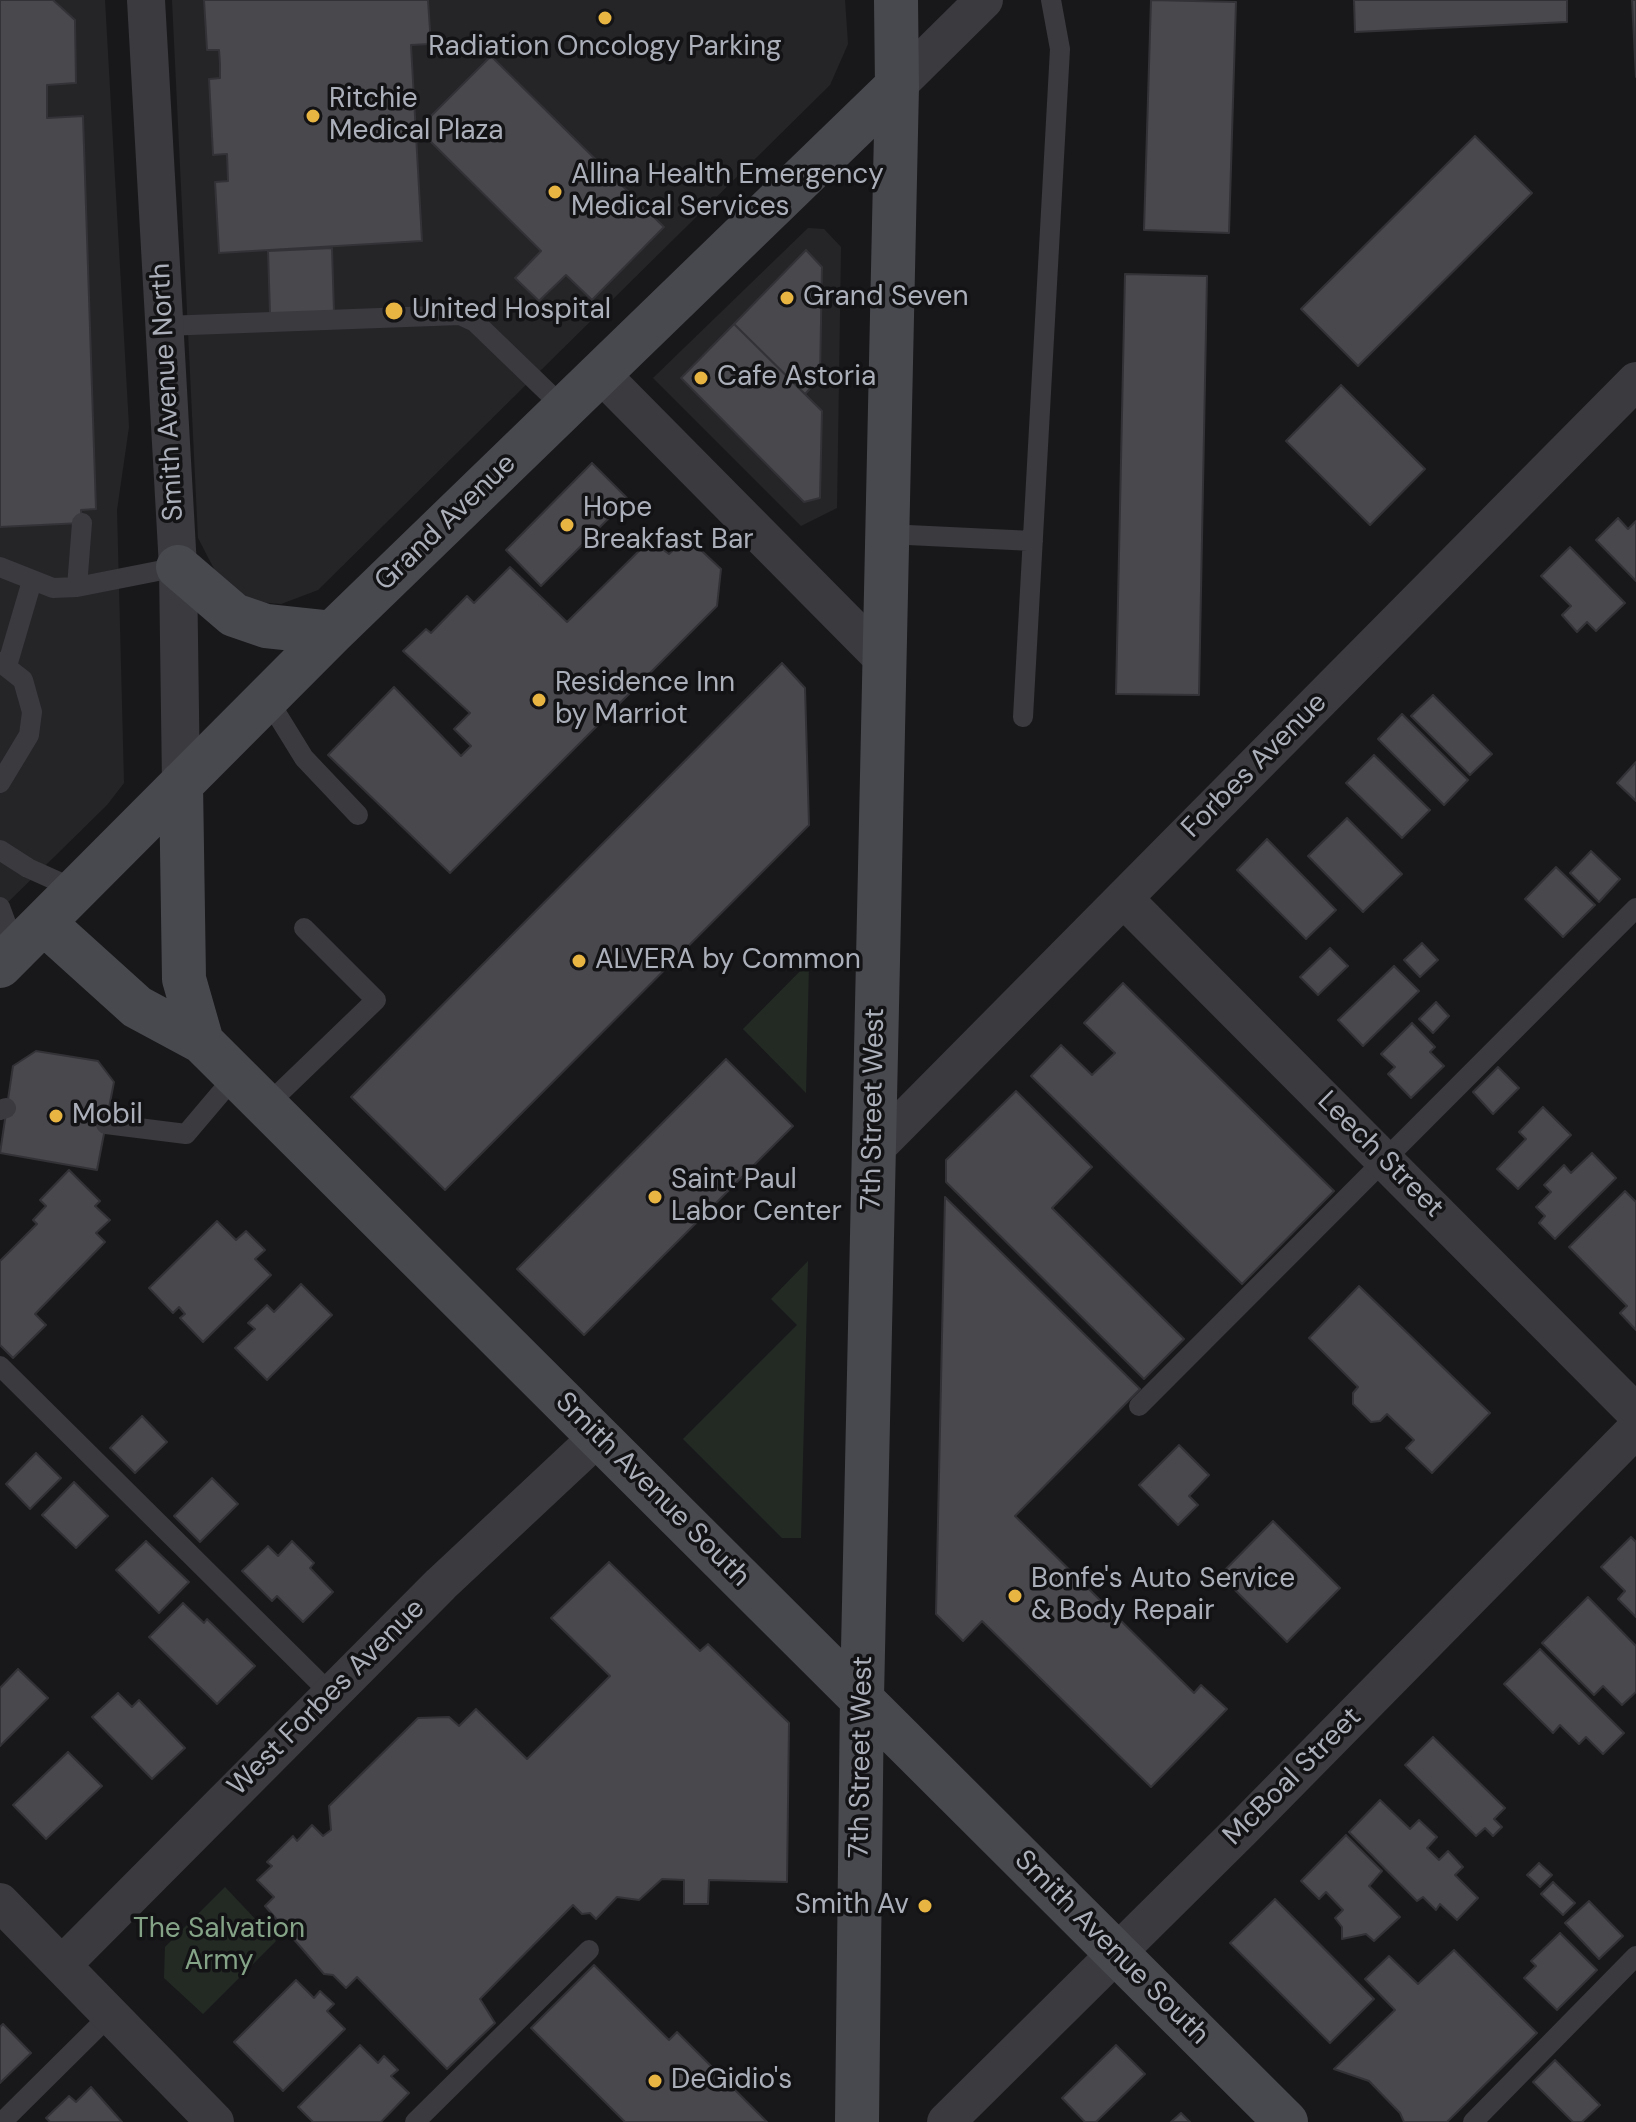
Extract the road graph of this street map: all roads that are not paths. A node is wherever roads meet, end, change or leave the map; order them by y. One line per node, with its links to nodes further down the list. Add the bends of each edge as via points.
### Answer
1 (146, 0): 6 (street, Smith Avenue North)
2 (896, 0): 5 (main road, 7th Street West)
3 (984, 0): 5 (street)
4 (1051, 0): 12 (lane, via 1060,49)
5 (897, 86): 7 (main road, Grand Avenue); 11 (main road, 7th Street West)
6 (164, 326): 9 (lane, via 460,315 475,322); 14 (street, Smith Avenue North)
7 (600, 373): 9 (main road, Grand Avenue); 18 (street)
8 (1636, 381): 27 (street, Forbes Avenue)
9 (564, 408): 17 (main road, Grand Avenue)
10 (82, 523): 16 (lane)
11 (887, 534): 12 (lane); 18 (main road, 7th Street West)
12 (1033, 541): 21 (lane)
13 (0, 567): 15 (lane)
14 (178, 567): 16 (lane); 17 (main road, via 234,615 266,626); 23 (street, Smith Avenue North)
15 (32, 581): 16 (lane, via 53,588); 19 (lane)
16 (77, 587)
17 (332, 633): 20 (main road, Grand Avenue)
18 (884, 660): 36 (main road, 7th Street West)
19 (3, 664): 22 (lane, via 23,680 32,712 29,735)
20 (267, 698): 23 (main road, Grand Avenue); 24 (lane, via 304,758)
21 (1023, 717)
22 (0, 783)
23 (181, 784): 26 (main road, Grand Avenue); 32 (main road, Smith Avenue South, via 184,979)
24 (358, 815)
25 (0, 850): 26 (lane)
26 (77, 890): 31 (main road, Grand Avenue)
27 (1124, 899): 36 (street, Forbes Avenue); 37 (street, Leech Street)
28 (0, 907): 31 (lane)
29 (1636, 908): 37 (lane)
30 (304, 928): 34 (lane, via 376,1000)
31 (20, 947): 32 (main road)
32 (202, 1042): 33 (main road, Smith Avenue South)
33 (236, 1075): 34 (main road, Smith Avenue South); 35 (lane, via 186,1134)
34 (266, 1106): 42 (main road, Smith Avenue South)
35 (106, 1124)
36 (874, 1150): 44 (main road, 7th Street West)
37 (1384, 1159): 39 (lane); 40 (street, Leech Street)
38 (0, 1366): 43 (lane)
39 (1139, 1406)
40 (1636, 1413)
41 (1636, 1429): 47 (street, McBoal Street)
42 (598, 1437): 43 (street, West Forbes Avenue); 44 (main road, Smith Avenue South)
43 (331, 1694): 49 (street, West Forbes Avenue)
44 (862, 1696): 47 (main road, Smith Avenue South); 54 (main road, 7th Street West)
45 (0, 1902): 49 (street)
46 (589, 1950): 53 (lane)
47 (1116, 1955): 55 (street, McBoal Street); 56 (main road, Smith Avenue South)
48 (1636, 1956): 57 (lane)
49 (62, 1965): 50 (street)
50 (110, 2015): 51 (lane); 52 (street)
51 (2, 2122)
52 (215, 2122)
53 (415, 2122)
54 (857, 2122)
55 (946, 2122)
56 (1286, 2122)
57 (1473, 2122)

